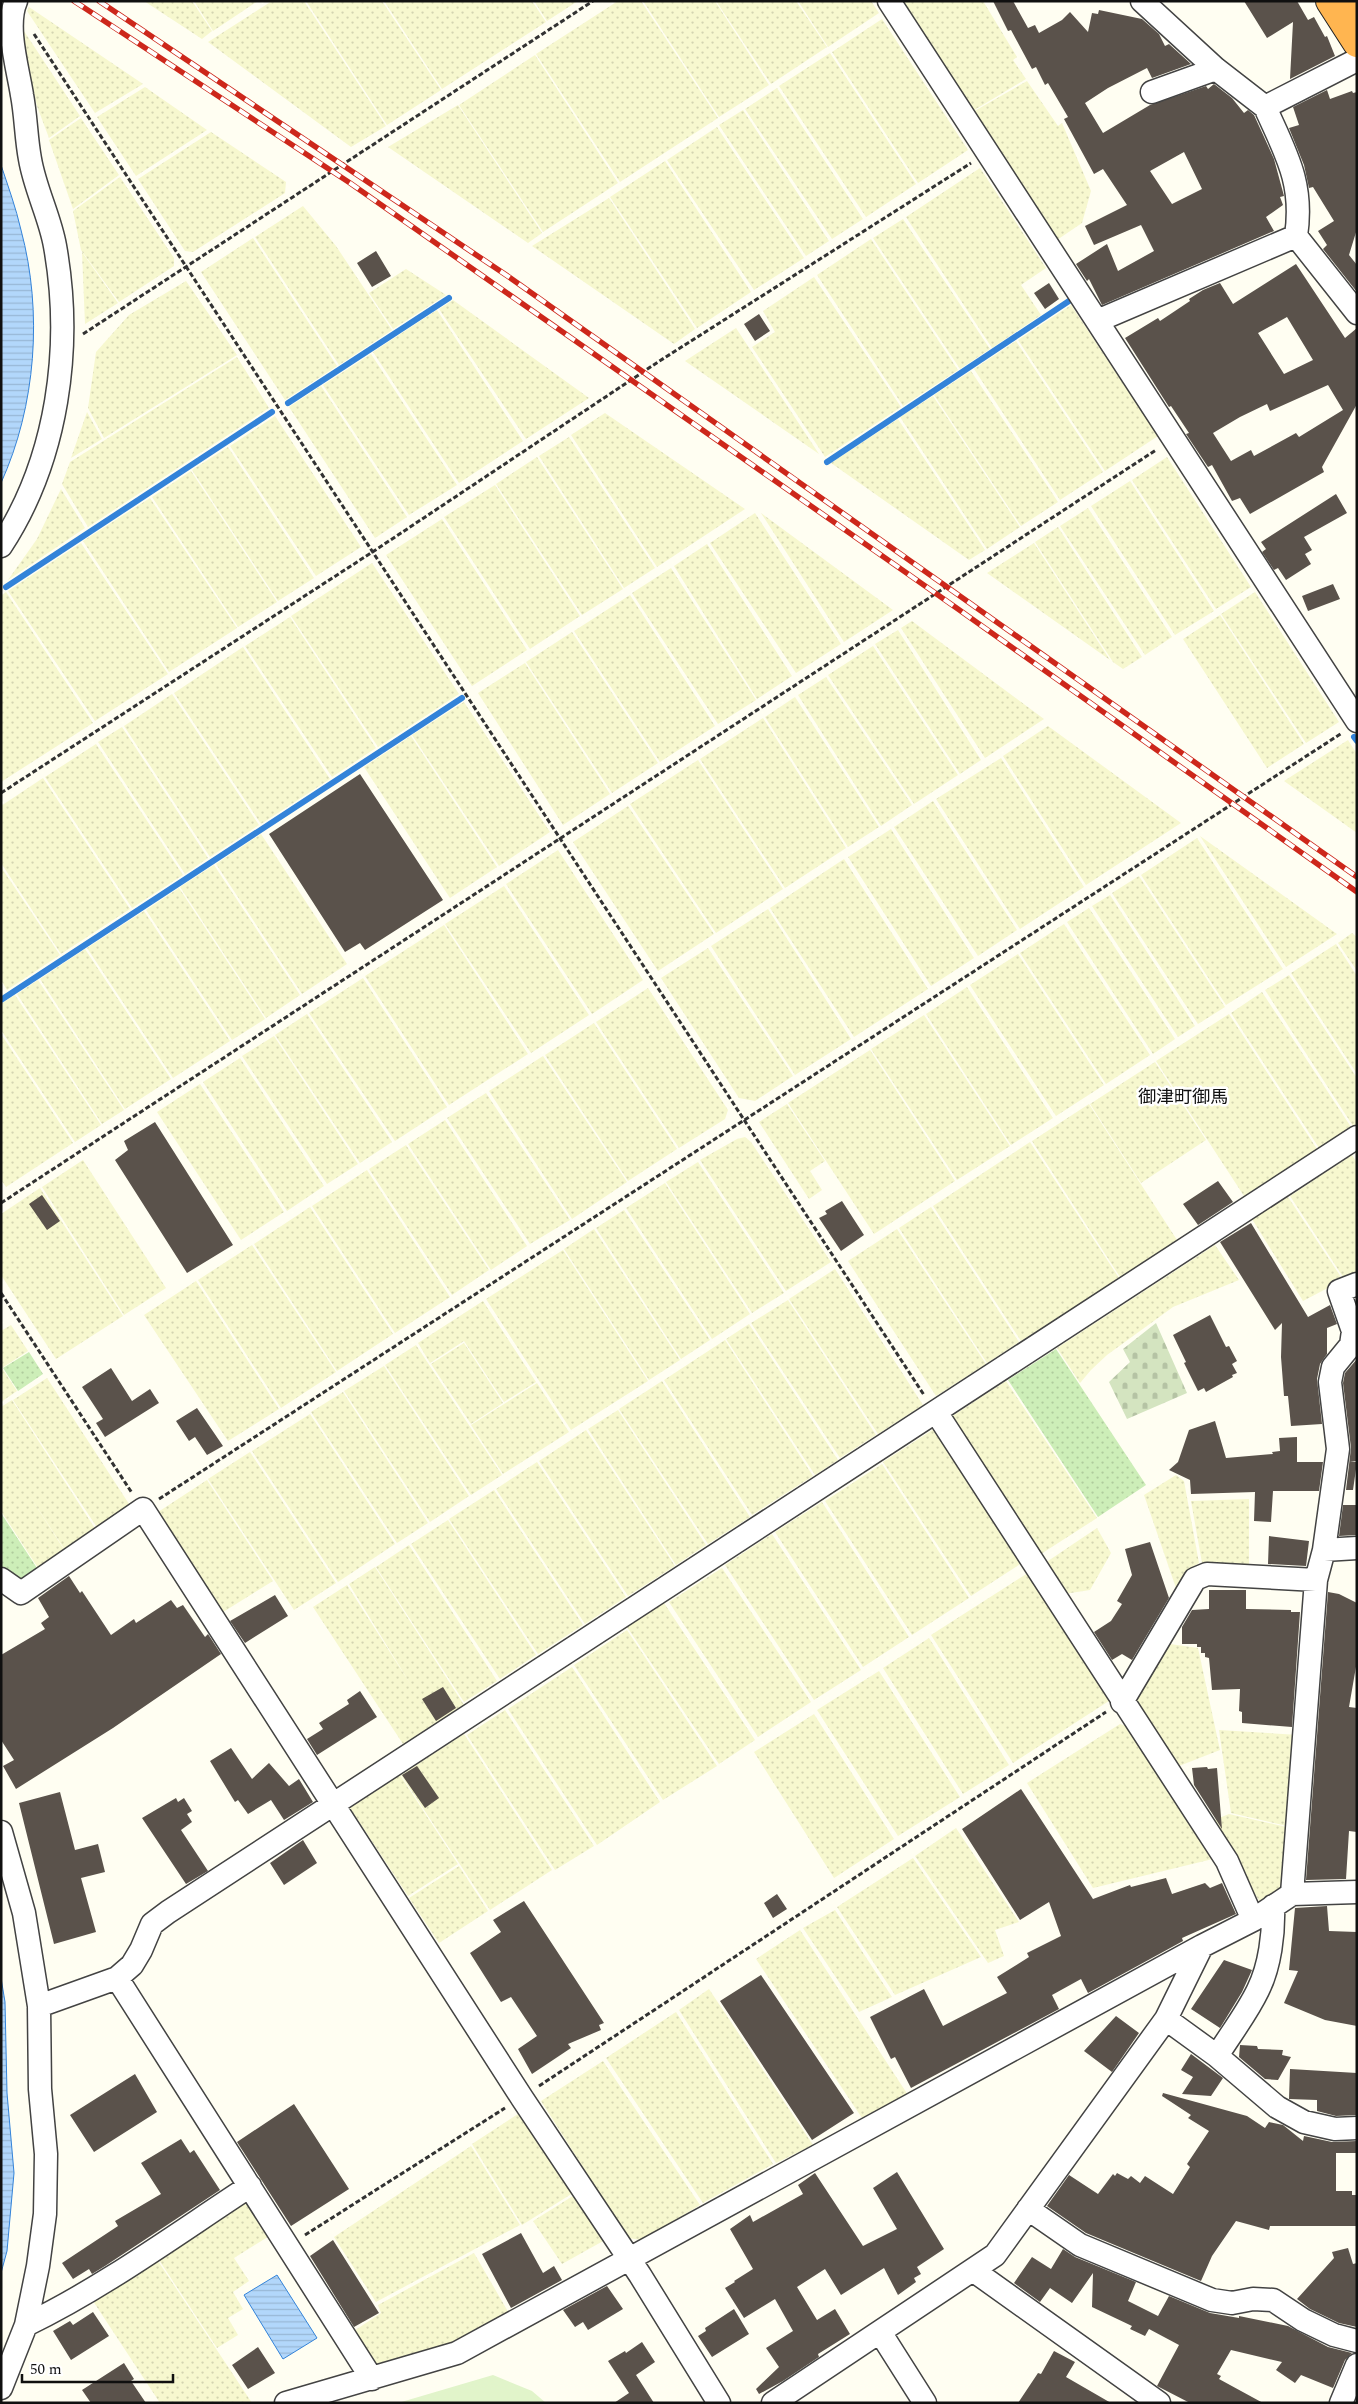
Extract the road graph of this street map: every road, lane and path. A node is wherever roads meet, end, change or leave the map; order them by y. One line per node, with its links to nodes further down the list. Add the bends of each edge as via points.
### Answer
1 (593, 1): 15 (path)
2 (889, 1): 13 (street)
3 (1142, 1): 10 (street)
4 (1330, 1): 8 (highway)
5 (1353, 1): 7 (highway)
6 (16, 3): 15 (path); 18 (street, via 11,28 27,121 30,160 55,244 62,289)
7 (1357, 7)
8 (1357, 43)
9 (1357, 60): 12 (street)
10 (1216, 69): 11 (street); 12 (street)
11 (1152, 92)
12 (1265, 107): 14 (street, via 1286,153 1298,190)
13 (987, 152): 17 (street); 21 (path, via 658,362)
14 (1296, 236): 16 (street); 17 (street)
15 (188, 266): 18 (path); 21 (path)
16 (1357, 313)
17 (1097, 321): 19 (street)
18 (63, 347): 20 (street, via 60,386 47,441 31,488)
19 (1174, 439): 22 (street); 24 (path)
20 (1, 546)
21 (374, 551): 23 (path); 24 (path)
22 (1353, 725): 25 (path)
23 (1, 793)
24 (561, 838): 25 (path); 27 (path)
25 (744, 1122): 30 (path); 31 (path)
26 (1357, 1137): 30 (street)
27 (1, 1203)
28 (1357, 1284): 33 (street, via 1339,1291 1353,1331 1351,1345 1333,1367 1330,1382 1338,1449)
29 (1, 1293): 31 (path)
30 (936, 1412): 36 (street); 37 (street)
31 (143, 1509): 34 (street, via 21,1593); 37 (street)
32 (1357, 1548): 33 (street)
33 (1324, 1550): 35 (street)
34 (1, 1579)
35 (1316, 1580): 36 (street, via 1207,1574 1195,1580); 40 (street)
36 (1122, 1702): 42 (street, via 1227,1861); 48 (path)
37 (332, 1803): 44 (street, via 152,1924 132,1965); 48 (street)
38 (1, 1832): 45 (street, via 24,1913)
39 (1357, 1892): 40 (street)
40 (1292, 1894): 41 (street)
41 (1273, 1906): 42 (street); 47 (street, via 1269,1952 1258,1989)
42 (1253, 1920): 43 (street)
43 (1202, 1946): 46 (street); 53 (street)
44 (118, 1978): 45 (street); 50 (street)
45 (39, 2006): 55 (street, via 40,2089 46,2154 45,2214)
46 (1166, 2019): 47 (street); 51 (street)
47 (1217, 2056): 49 (street, via 1277,2107 1304,2122 1335,2129)
48 (522, 2098): 52 (path); 53 (street)
49 (1357, 2128)
50 (250, 2186): 52 (street); 55 (street, via 48,2314)
51 (1028, 2209): 54 (street, via 995,2255); 57 (street, via 1080,2245 1212,2300 1232,2303 1272,2300 1334,2335)
52 (288, 2246): 59 (street)
53 (630, 2260): 59 (street, via 457,2353); 62 (street)
54 (974, 2271): 56 (street); 65 (street)
55 (26, 2324): 60 (street)
56 (880, 2332): 63 (street); 64 (street)
57 (1357, 2341)
58 (1357, 2365): 66 (street)
59 (372, 2379): 61 (street)
60 (1, 2388)
61 (286, 2403)
62 (719, 2403)
63 (772, 2403)
64 (925, 2403)
65 (1160, 2403)
66 (1341, 2403)

